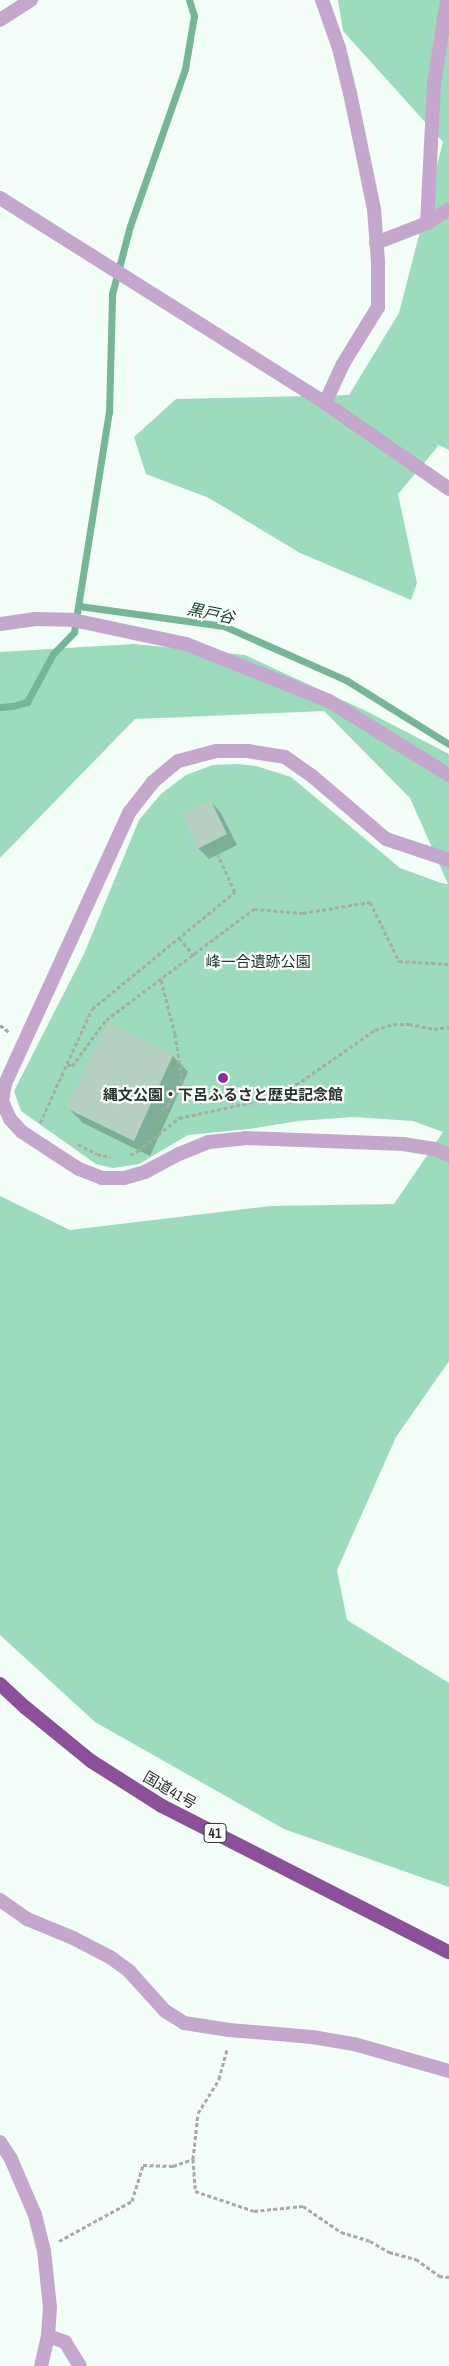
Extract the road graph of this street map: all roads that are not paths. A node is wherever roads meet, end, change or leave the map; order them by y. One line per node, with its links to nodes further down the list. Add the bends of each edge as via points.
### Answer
1 (31, 0): 4 (street)
2 (322, 0): 8 (street, via 350,93 374,209)
3 (447, 0): 7 (street, via 434,84)
4 (0, 20)
5 (0, 198): 9 (street)
6 (449, 209): 7 (street)
7 (427, 223): 8 (street)
8 (376, 243): 9 (street, via 378,306 343,364)
9 (326, 403): 10 (street)
10 (449, 489)
11 (0, 624): 12 (street, via 34,619 72,620 186,644 329,700)
12 (449, 776)
13 (449, 860): 14 (street, via 386,839 312,776 284,757 249,751 216,751 178,761 153,782 129,813 5,1084 2,1101 10,1119 22,1132 79,1169 102,1178 124,1178 145,1172 209,1142 245,1138 403,1144 435,1149)
14 (449, 1155)
15 (0, 1684): 17 (highway, 国道41号 / 41, via 90,1761 162,1806)
16 (0, 1900): 18 (street, via 27,1919 74,1938 110,1958 129,1971 165,2011 184,2023 346,2043)
17 (449, 1952)
18 (449, 2071)
19 (0, 2142): 20 (street, via 35,2215 44,2251 50,2307)
20 (48, 2336): 21 (street); 22 (street, via 65,2342)
21 (41, 2366)
22 (80, 2366)

